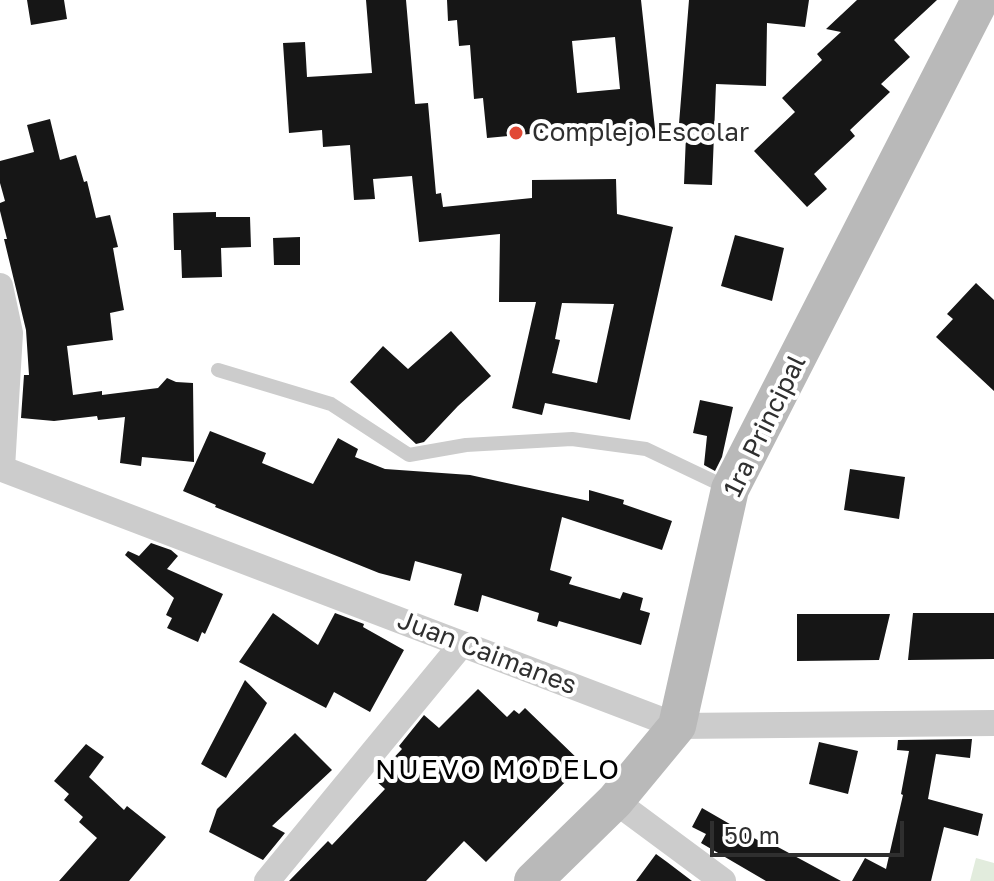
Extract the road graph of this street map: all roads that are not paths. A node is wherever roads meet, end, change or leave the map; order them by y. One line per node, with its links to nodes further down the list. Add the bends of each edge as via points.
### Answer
1 (980, 0): 5 (street, 1ra Principal)
2 (0, 286): 4 (street, via 10,333)
3 (218, 370): 5 (lane, via 331,404 409,455 466,445 572,439 646,449)
4 (1, 468): 6 (street, Juan Caimanes)
5 (730, 489): 8 (street, 1ra Principal)
6 (462, 644): 8 (street, Juan Caimanes); 10 (street)
7 (994, 723): 8 (street, Juan Caimanes)
8 (677, 726): 9 (street, 1ra Principal)
9 (615, 801): 11 (street, 1ra Principal); 12 (street)
10 (267, 881)
11 (533, 881)
12 (723, 881)

